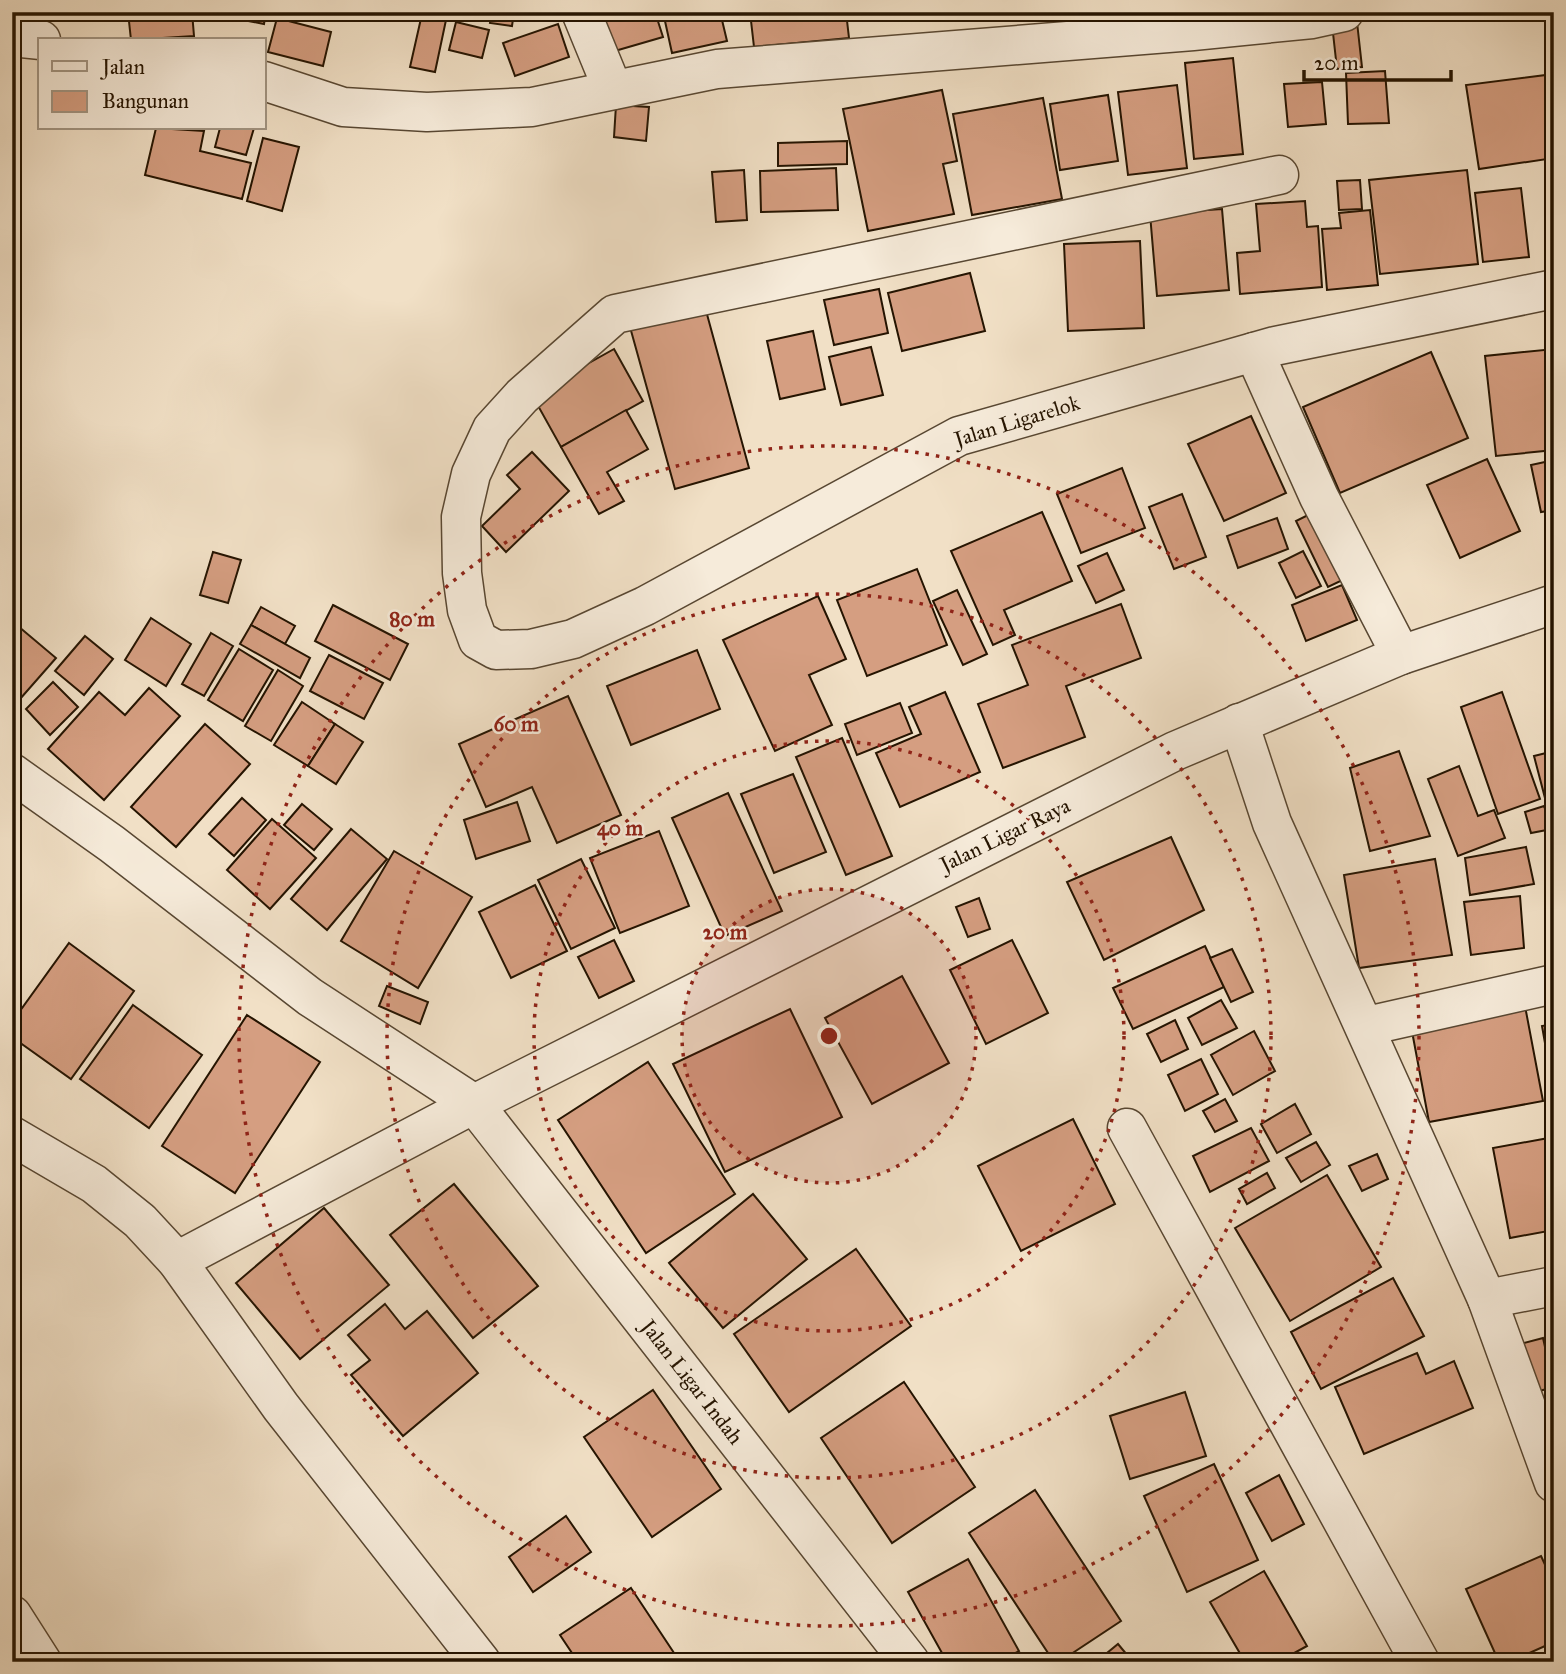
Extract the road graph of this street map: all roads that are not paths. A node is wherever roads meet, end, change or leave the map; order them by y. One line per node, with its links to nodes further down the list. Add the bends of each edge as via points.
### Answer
1 (581, 12): 6 (street)
2 (1342, 12): 6 (street, via 1193,32 717,69)
3 (12, 37): 4 (street)
4 (38, 40)
5 (266, 82): 6 (street, via 343,107 427,112 531,107)
6 (613, 90)
7 (1279, 175): 9 (street, Jalan Ligarelok, via 615,314 522,396 492,429 471,474 461,517 467,610 478,640 496,650 531,649 573,639 645,606 959,436)
8 (1554, 289): 9 (street, Jalan Ligarelok)
9 (1254, 352): 11 (street, via 1319,497)
10 (1554, 604): 11 (street, Jalan Ligar Raya)
11 (1401, 655): 12 (street, Jalan Ligar Raya)
12 (1239, 723): 15 (street, via 1272,823); 16 (street, Jalan Ligar Raya, via 998,838)
13 (12, 773): 16 (street, Jalan Ligar Indah, via 310,997)
14 (1554, 984): 15 (street)
15 (1367, 1026): 21 (street)
16 (474, 1104): 19 (street, Jalan Ligar Raya); 26 (street, Jalan Ligar Indah)
17 (1127, 1128): 27 (street)
18 (12, 1136): 19 (street, via 94,1184)
19 (177, 1261): 25 (street, via 281,1407)
20 (1554, 1286): 21 (street)
21 (1487, 1299): 22 (street)
22 (1554, 1483)
23 (12, 1615): 24 (street)
24 (42, 1662)
25 (481, 1662)
26 (909, 1662)
27 (1420, 1662)

